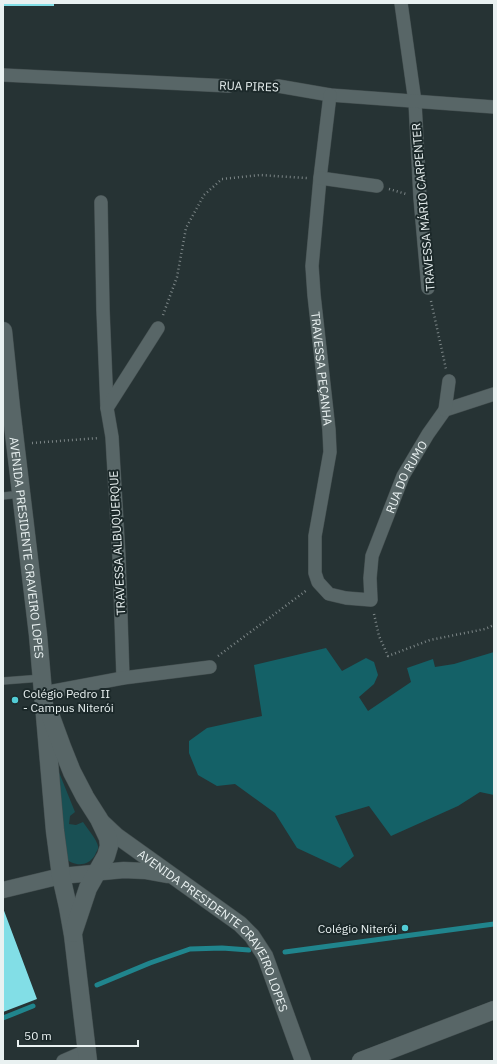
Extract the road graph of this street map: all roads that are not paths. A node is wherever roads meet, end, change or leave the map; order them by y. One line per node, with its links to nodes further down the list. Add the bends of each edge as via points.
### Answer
1 (401, 3): 6 (street, TRAVESSA MÁRIO CARPENTER)
2 (3, 75): 3 (street, RUA PIRES)
3 (229, 86)
4 (278, 86): 5 (street, RUA PIRES)
5 (330, 95): 6 (street, RUA PIRES); 8 (street, TRAVESSA PEÇANHA)
6 (415, 102): 7 (street, RUA PIRES); 11 (street, TRAVESSA MÁRIO CARPENTER)
7 (494, 106)
8 (320, 178): 9 (street); 20 (street, TRAVESSA PEÇANHA, via 312,266 330,452 315,536 314,573 329,594)
9 (377, 186)
10 (101, 202): 16 (street, TRAVESSA ALBUQUERQUE)
11 (428, 288)
12 (158, 328): 16 (street)
13 (3, 331): 18 (main road, AVENIDA PRESIDENTE CRAVEIRO LOPES)
14 (449, 381): 17 (street)
15 (494, 394): 17 (street)
16 (107, 408): 22 (street, TRAVESSA ALBUQUERQUE, via 112,437)
17 (445, 410): 20 (street, RUA DO RUMO, via 404,476 372,556)
18 (21, 494): 19 (lane); 24 (main road, AVENIDA PRESIDENTE CRAVEIRO LOPES)
19 (3, 496)
20 (371, 600)
21 (210, 668): 22 (street)
22 (123, 678): 24 (street)
23 (3, 681): 24 (lane)
24 (43, 686): 25 (main road, AVENIDA PRESIDENTE CRAVEIRO LOPES, via 72,772); 27 (main road, AVENIDA PRESIDENTE CRAVEIRO LOPES)
25 (98, 819): 26 (main road, AVENIDA PRESIDENTE CRAVEIRO LOPES, via 108,838 109,846); 28 (street, AVENIDA PRESIDENTE CRAVEIRO LOPES)
26 (97, 873): 27 (street); 28 (street, via 145,871); 30 (main road, AVENIDA PRESIDENTE CRAVEIRO LOPES, via 88,888)
27 (61, 876): 29 (street); 30 (main road, AVENIDA PRESIDENTE CRAVEIRO LOPES)
28 (173, 877): 34 (street, AVENIDA PRESIDENTE CRAVEIRO LOPES, via 240,924 252,936 265,956)
29 (3, 890)
30 (72, 935): 32 (main road, AVENIDA PRESIDENTE CRAVEIRO LOPES)
31 (494, 1010): 35 (main road)
32 (87, 1056): 33 (street)
33 (63, 1061)
34 (303, 1061)
35 (361, 1061)

